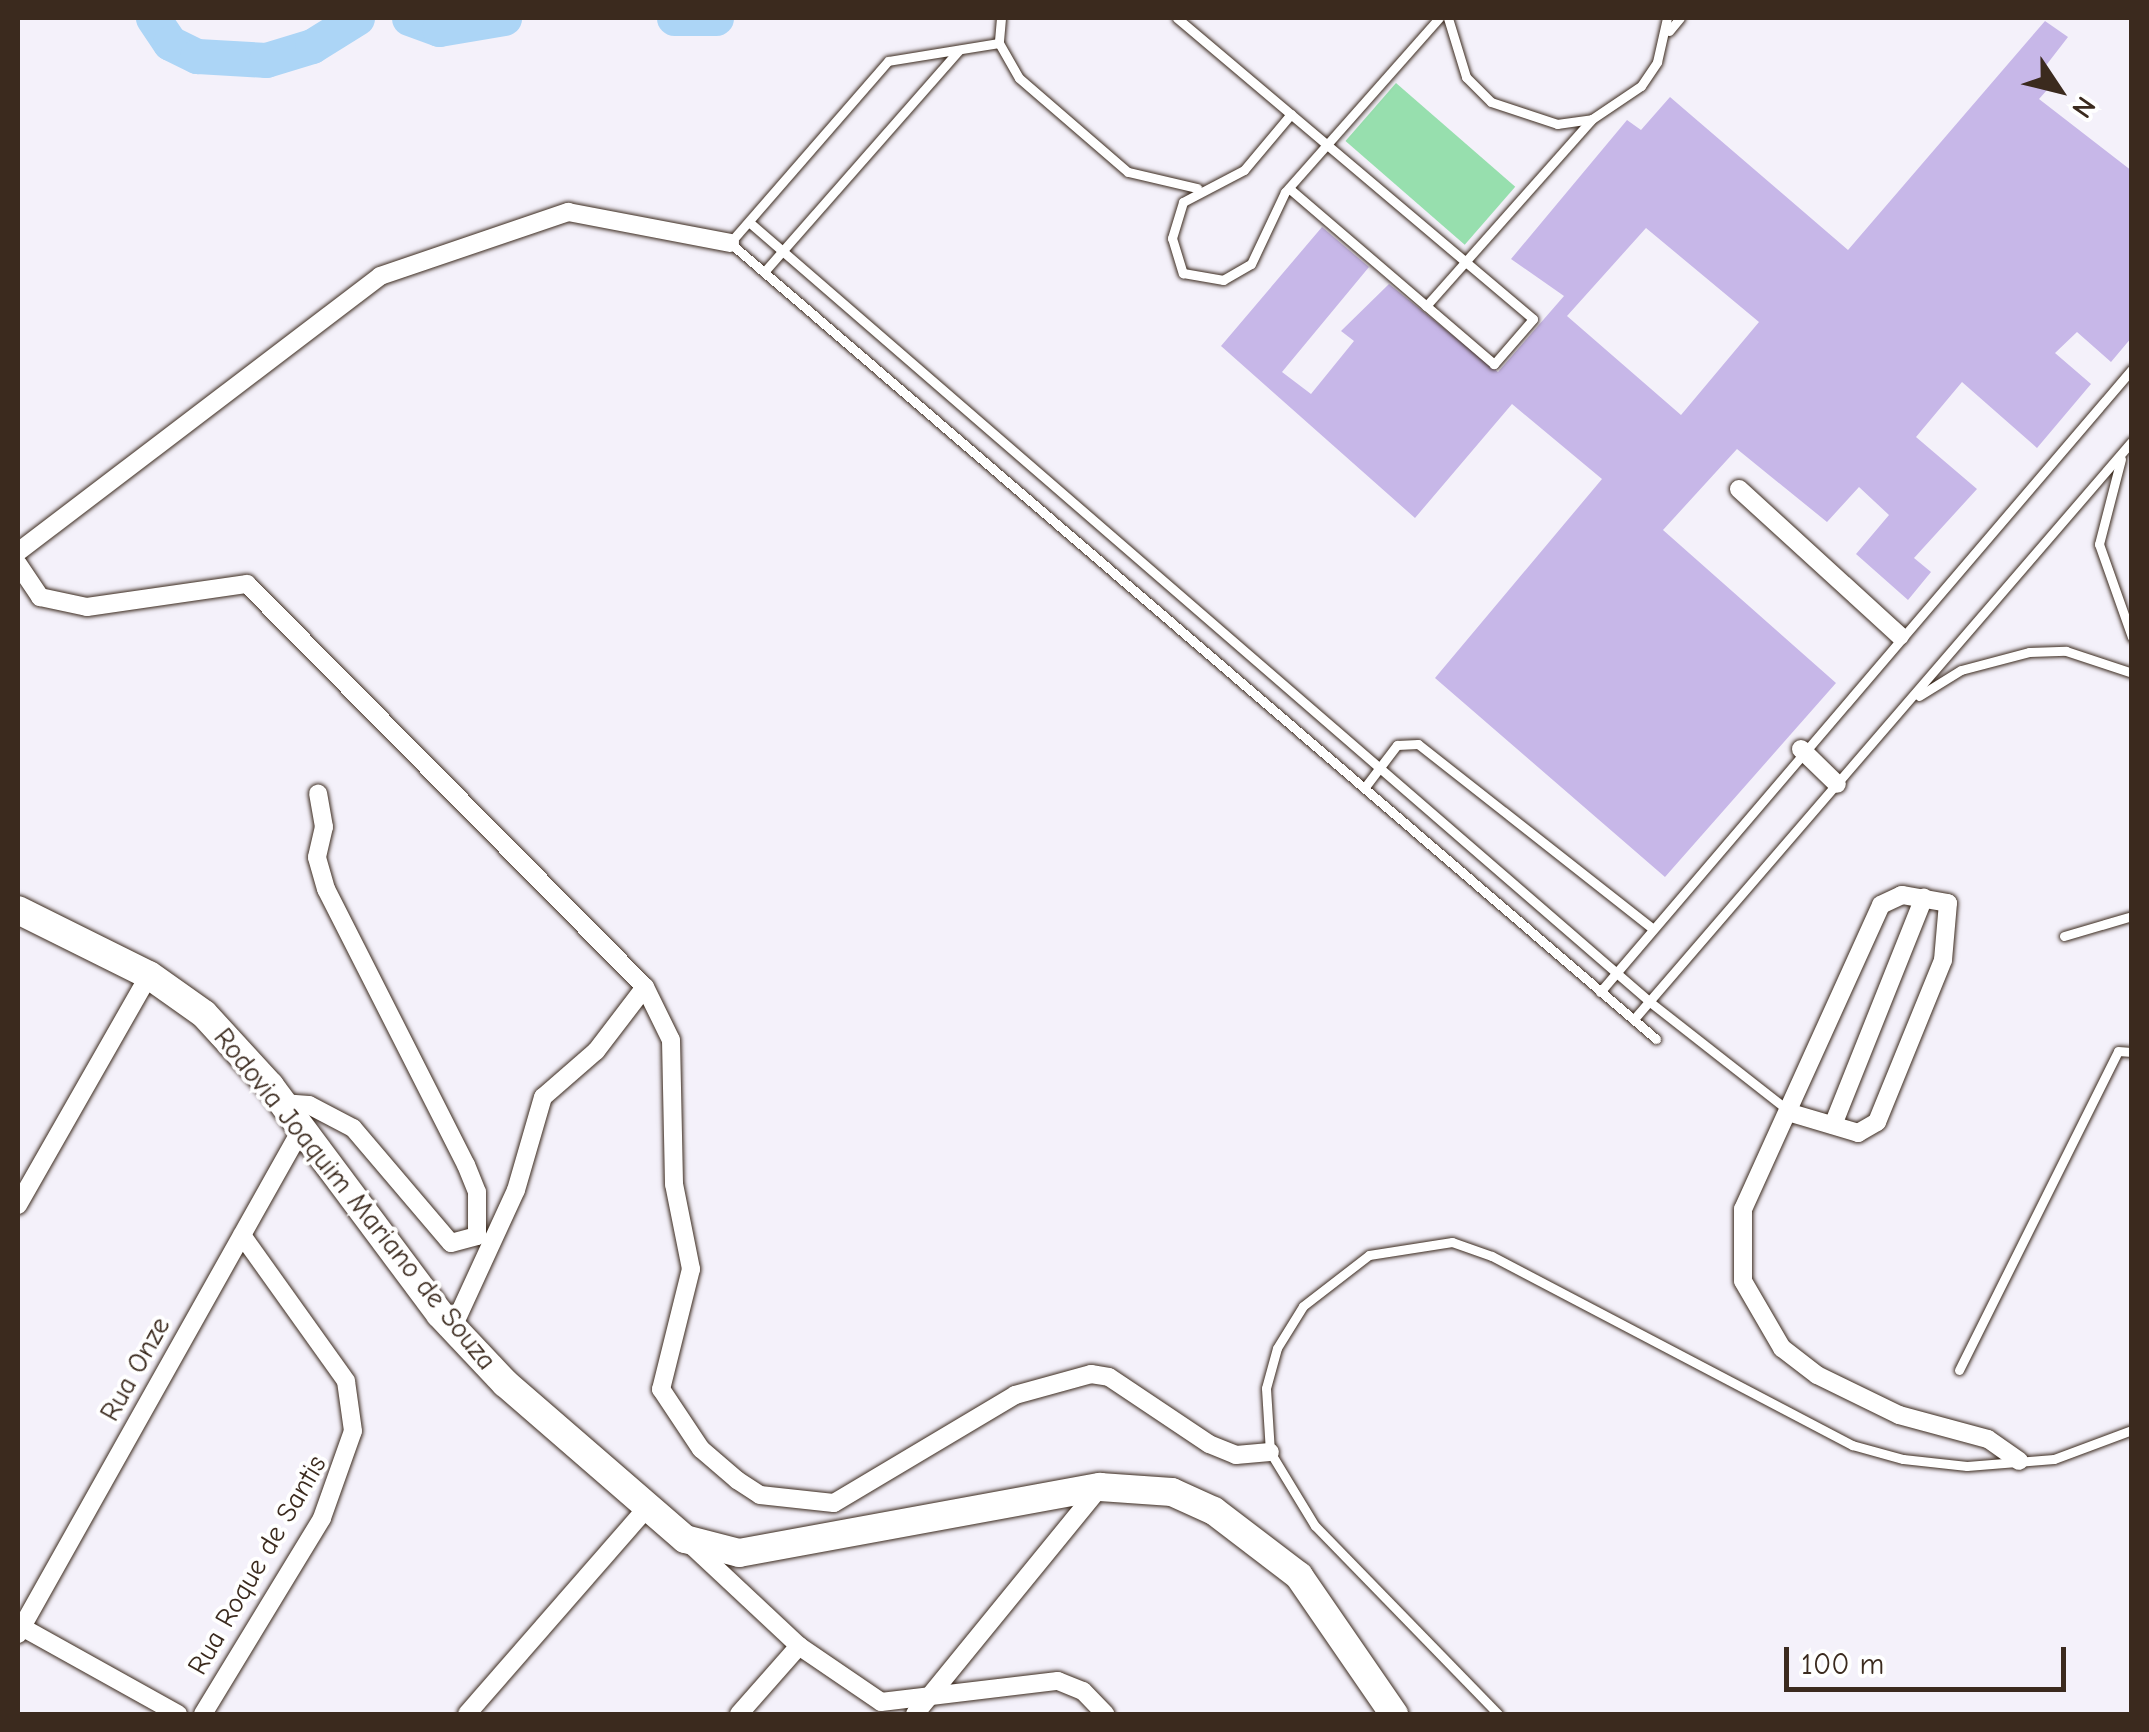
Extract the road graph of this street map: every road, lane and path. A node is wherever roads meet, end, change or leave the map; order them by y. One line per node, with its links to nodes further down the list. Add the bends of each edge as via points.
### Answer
1 (1000, 18): 8 (lane)
2 (1177, 18): 10 (lane)
3 (1440, 18): 12 (lane)
4 (1448, 18): 11 (lane, via 1466,77 1490,102 1557,124)
5 (1667, 18): 7 (lane)
6 (1680, 18): 7 (lane)
7 (1667, 34): 11 (lane, via 1641,86)
8 (999, 43): 9 (lane); 13 (lane, via 1019,78 1128,172)
9 (959, 50): 15 (lane, via 888,61); 17 (lane)
10 (1291, 114): 12 (lane); 13 (lane, via 1244,170)
11 (1592, 118): 18 (lane)
12 (1327, 145): 14 (lane); 18 (lane)
13 (1197, 188): 14 (lane, via 1176,216 1172,255 1183,273 1203,280 1238,276 1252,264)
14 (1288, 188): 20 (lane)
15 (749, 222): 16 (lane); 17 (lane)
16 (730, 243): 19 (lane); 26 (street, via 568,212 380,276)
17 (782, 253): 19 (lane); 21 (lane)
18 (1465, 262): 20 (lane); 20 (lane, via 1533,319 1494,364)
19 (764, 272): 23 (lane)
20 (1426, 306)
21 (894, 350): 23 (lane); 33 (lane)
22 (2132, 369): 28 (lane)
23 (880, 372): 35 (lane)
24 (2128, 445): 29 (lane, via 2099,544); 31 (lane)
25 (1739, 489): 28 (street)
26 (18, 552)
27 (18, 564): 44 (street, via 40,597 86,607 248,584)
28 (1900, 636): 32 (lane)
29 (2132, 637)
30 (2132, 673): 31 (lane, via 2066,651 2029,652 1960,670)
31 (1908, 704): 34 (lane)
32 (1802, 749): 34 (street); 40 (lane)
33 (1378, 769): 35 (lane); 40 (lane, via 1397,745 1418,744); 42 (lane)
34 (1837, 784): 46 (lane)
35 (1364, 787): 45 (lane)
36 (318, 794): 50 (street, via 324,828 317,857 326,889 466,1165 477,1192 477,1236 451,1243 353,1128 309,1106)
37 (1924, 897): 51 (street, via 1902,895 1881,905); 52 (street); 52 (street, via 1948,903 1951,933 1886,1106 1867,1130)
38 (18, 910): 43 (main road, Rodovia Joaquim Mariano de Souza)
39 (2132, 916): 41 (lane)
40 (1654, 929): 42 (lane)
41 (2064, 936)
42 (1614, 970): 45 (lane); 46 (lane)
43 (148, 974): 50 (main road, Rodovia Joaquim Mariano de Souza, via 204,1014); 54 (street)
44 (645, 987): 56 (street, via 596,1051 544,1097 516,1190); 59 (street, via 671,1040 672,1165 692,1270 660,1389 701,1449 738,1480 760,1495 834,1502 1015,1395 1090,1374 1108,1377 1209,1444 1236,1455)
45 (1600, 992): 47 (lane)
46 (1650, 1002): 47 (lane); 51 (lane)
47 (1634, 1019): 48 (lane)
48 (1656, 1039)
49 (2132, 1052): 57 (lane, via 2118,1052)
50 (282, 1103): 53 (main road, Rodovia Joaquim Mariano de Souza)
51 (1792, 1113): 52 (street); 60 (street, via 1739,1233 1743,1281 1759,1314 1782,1348 1817,1374 1899,1415 1988,1439)
52 (1833, 1125)
53 (301, 1130): 55 (street, Rua Onze); 56 (main road, Rodovia Joaquim Mariano de Souza)
54 (18, 1205)
55 (242, 1235): 64 (street, Rua Onze); 68 (street, Rua Roque de Santis, via 346,1382 353,1431 322,1518)
56 (453, 1327): 62 (main road, Rodovia Joaquim Mariano de Souza)
57 (1958, 1370)
58 (2132, 1430): 60 (lane, via 2054,1460)
59 (1270, 1452): 60 (lane, via 1266,1388 1278,1348 1303,1306 1369,1255 1452,1242 1542,1280 1852,1446 1967,1466); 73 (lane, via 1314,1526)
60 (2019, 1461)
61 (1100, 1487): 63 (main road, Rodovia Joaquim Mariano de Souza, via 739,1553); 66 (street); 72 (main road, Rodovia Joaquim Mariano de Souza, via 1172,1492 1252,1539 1299,1576)
62 (645, 1510): 63 (main road, Rodovia Joaquim Mariano de Souza); 69 (street)
63 (685, 1539): 65 (street)
64 (19, 1629): 67 (street)
65 (799, 1646): 66 (street, via 882,1702); 70 (street)
66 (921, 1707): 71 (street, via 1058,1681 1083,1691)
67 (178, 1714)
68 (203, 1714)
69 (468, 1714)
70 (739, 1714)
71 (1105, 1714)
72 (1394, 1714)
73 (1498, 1714)

